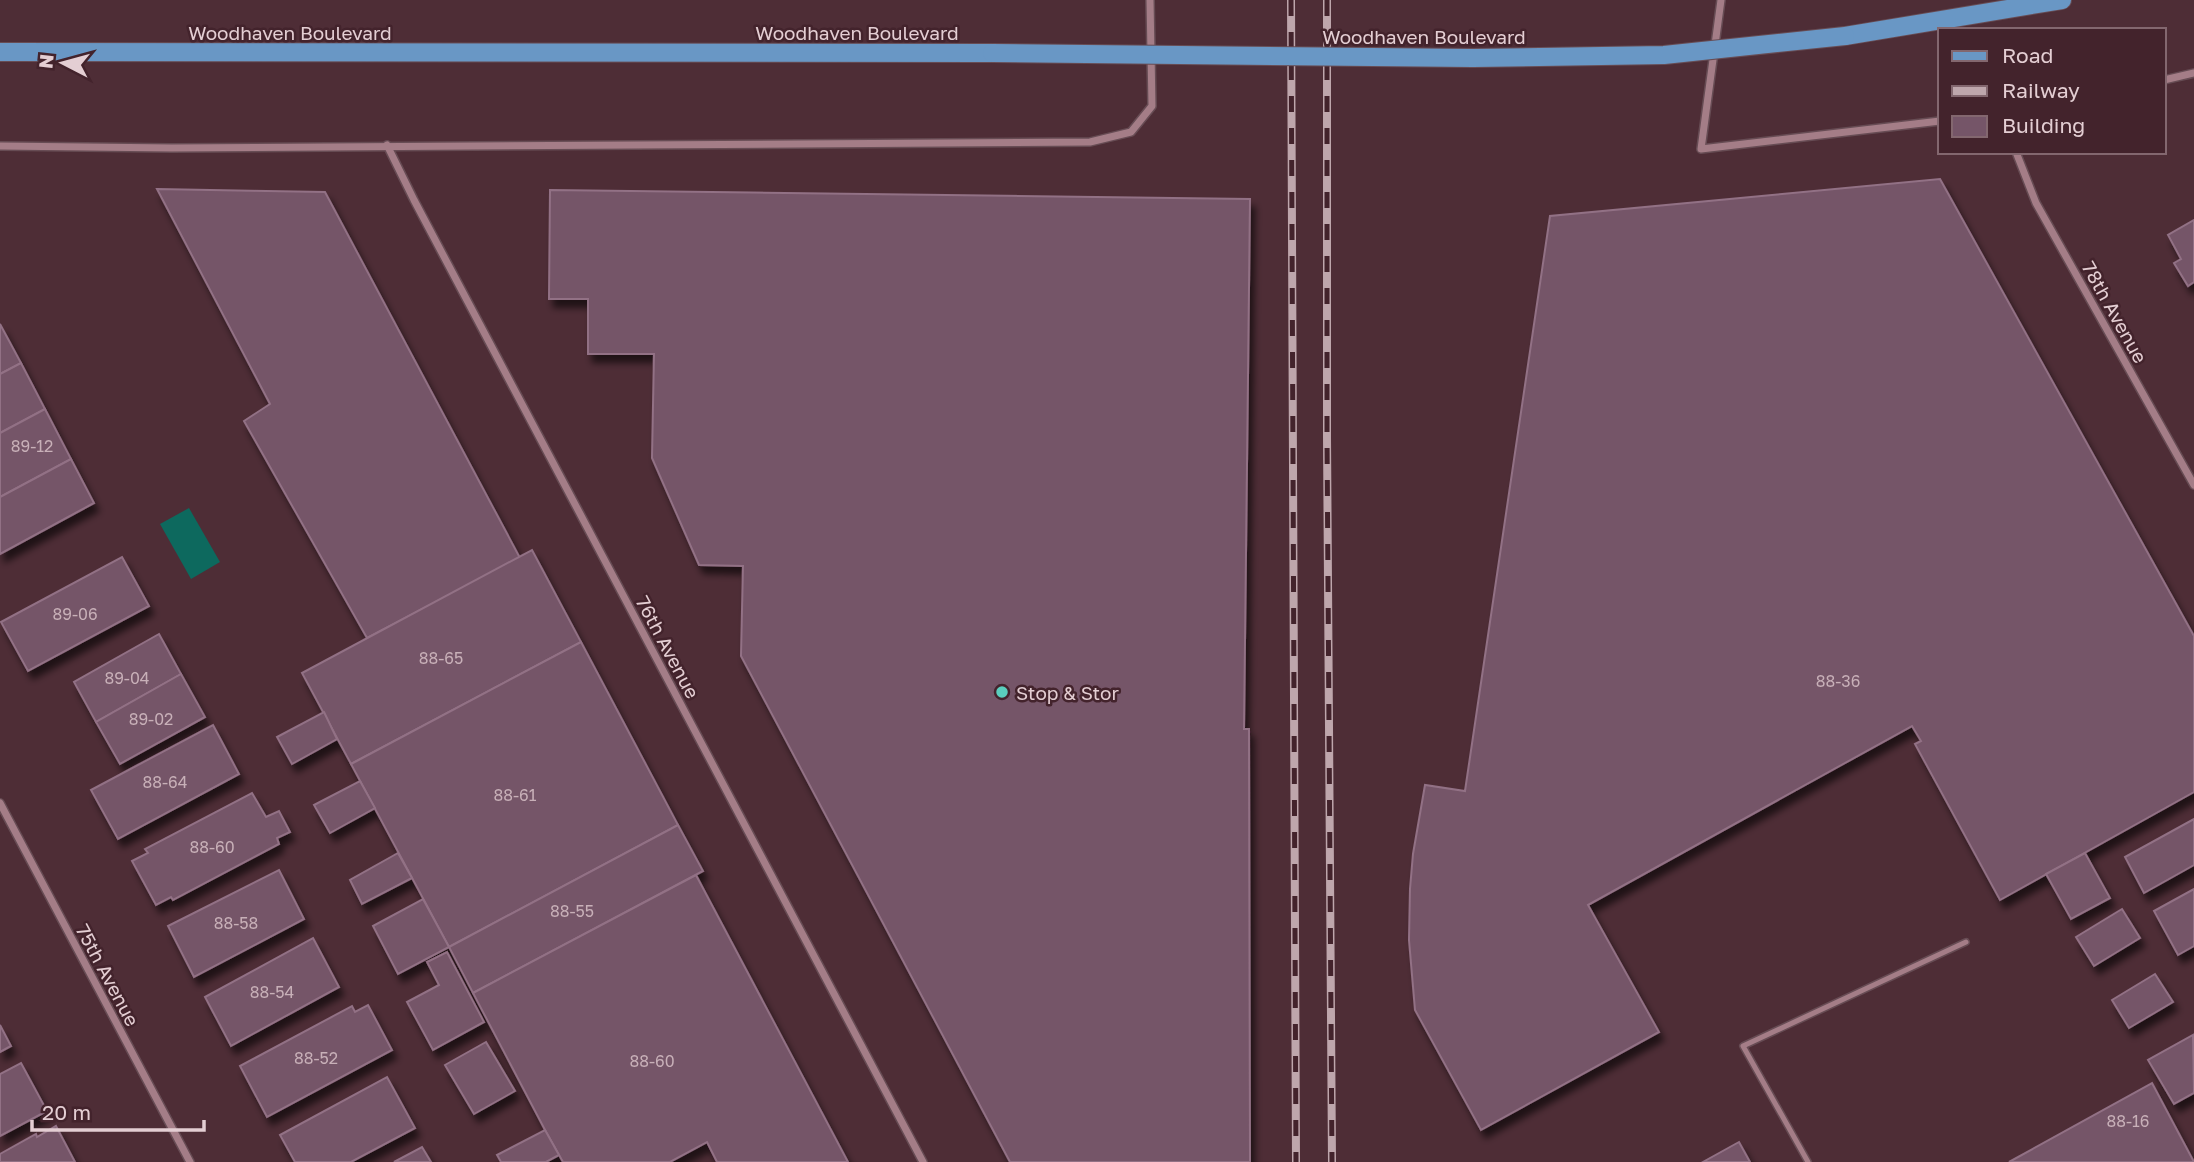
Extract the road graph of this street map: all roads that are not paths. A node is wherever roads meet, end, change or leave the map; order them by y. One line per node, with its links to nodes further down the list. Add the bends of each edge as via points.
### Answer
1 (1150, 0): 8 (street, via 1152,106 1131,132 1090,142)
2 (1721, 0): 7 (street, via 1701,149)
3 (2062, 0): 4 (main road, Woodhaven Boulevard, bridge, via 1845,36 1664,55)
4 (0, 52)
5 (2194, 73): 6 (street)
6 (2166, 80)
7 (1938, 121)
8 (387, 145): 9 (street); 15 (street, 76th Avenue)
9 (0, 146)
10 (2017, 154): 11 (street, 78th Avenue, via 2036,202)
11 (2194, 485)
12 (0, 803): 14 (street, 75th Avenue)
13 (1966, 942): 16 (lane, via 1743,1046)
14 (190, 1162)
15 (923, 1162)
16 (1808, 1162)

